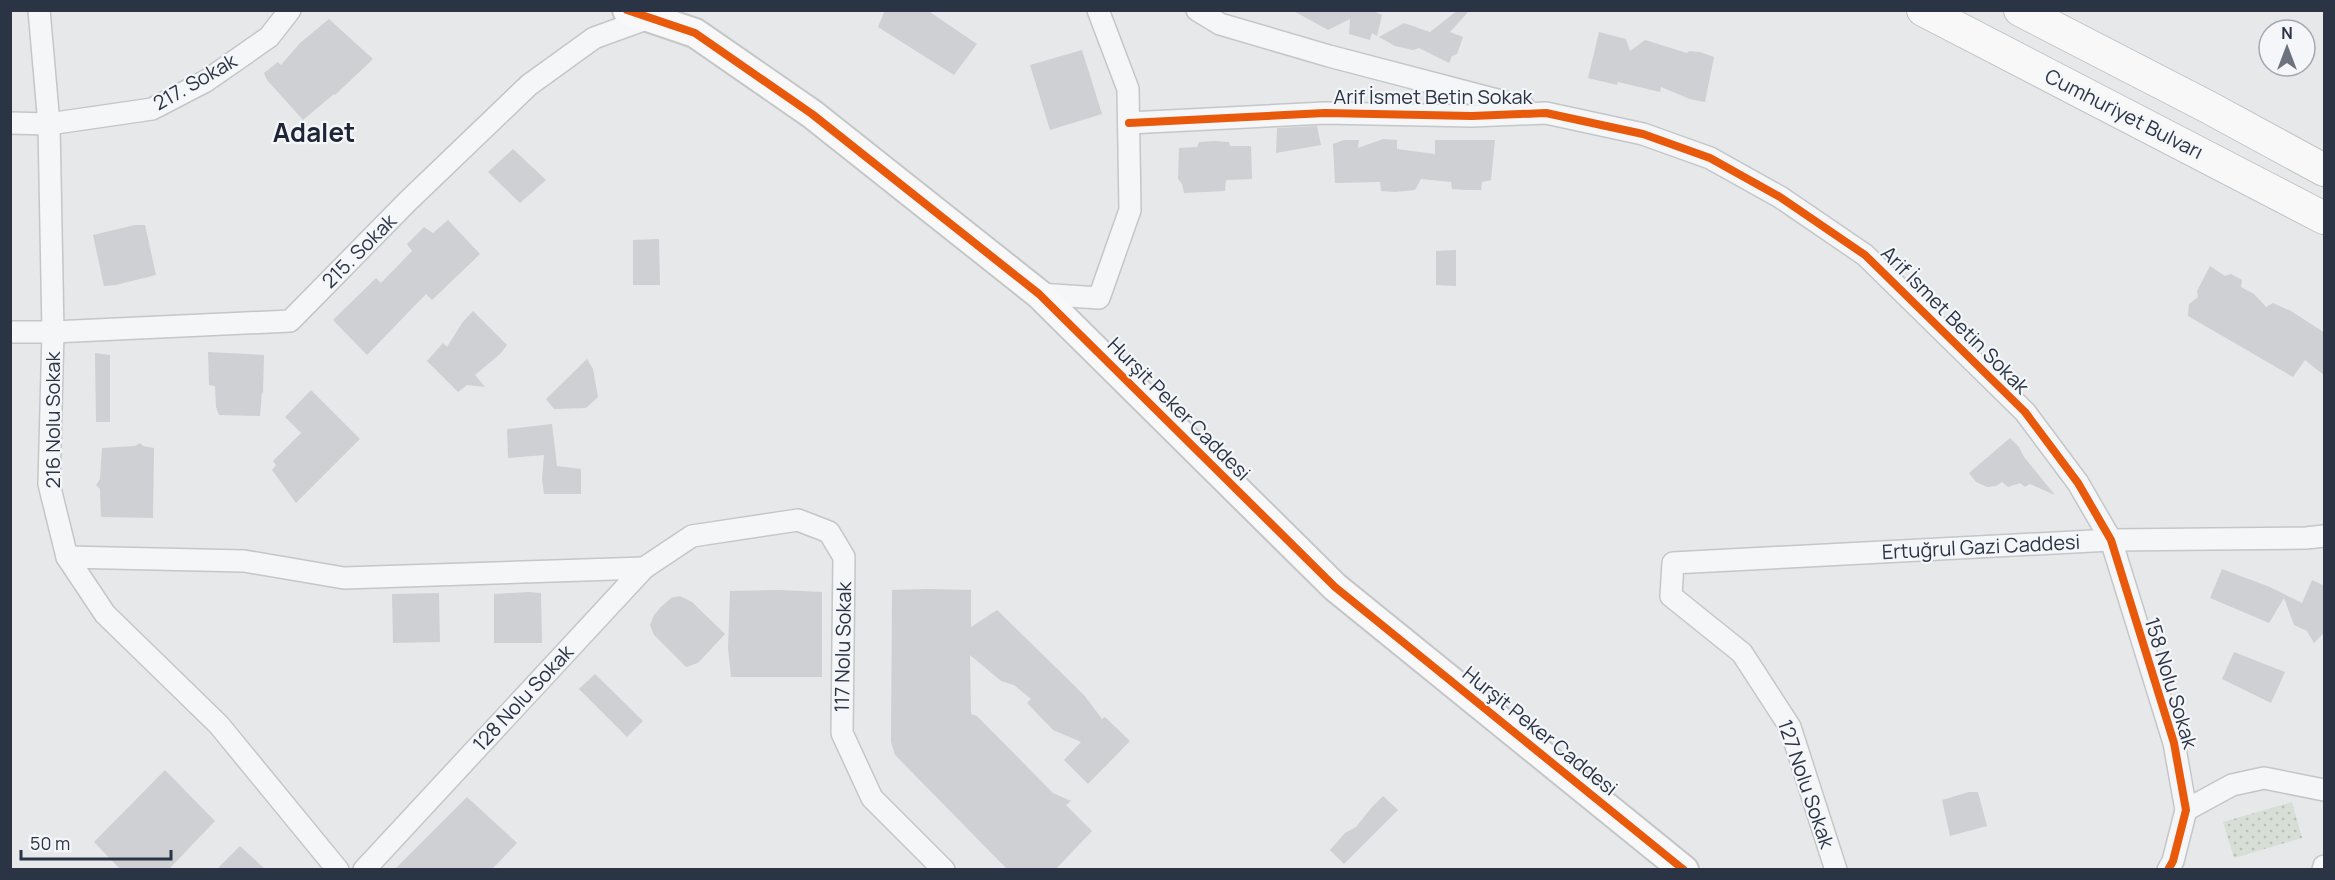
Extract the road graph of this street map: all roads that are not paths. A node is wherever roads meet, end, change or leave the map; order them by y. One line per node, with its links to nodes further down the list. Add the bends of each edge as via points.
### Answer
1 (39, 10): 12 (street, 216 Nolu Sokak)
2 (290, 10): 12 (street, 217. Sokak, via 269,37 206,81 152,109)
3 (1098, 10): 11 (street, via 1128,89)
4 (1197, 10): 8 (street)
5 (1923, 10): 14 (main road, Cumhuriyet Bulvarı)
6 (2019, 10): 13 (main road)
7 (638, 14): 15 (street, Hurşit Peker Caddesi, via 695,33 812,114); 17 (street, 215. Sokak, via 594,38 529,85 291,321)
8 (1224, 17): 9 (street, via 1329,56)
9 (1546, 113): 11 (street, Arif İsmet Betin Sokak, via 1325,113); 20 (street, Arif İsmet Betin Sokak, via 1642,134 1710,158 1780,197 1865,255 2025,412 2078,483)
10 (10, 123): 12 (street, 217. Sokak)
11 (1128, 123): 15 (street, via 1130,210 1099,298)
12 (50, 124): 17 (street, 216 Nolu Sokak)
13 (2325, 170)
14 (2325, 218)
15 (1039, 294): 30 (street, Hurşit Peker Caddesi, via 1335,587)
16 (10, 332): 17 (street, 215. Sokak)
17 (53, 332): 22 (street, 216 Nolu Sokak, via 50,484)
18 (692, 536): 24 (street, 128 Nolu Sokak); 29 (street, 117 Nolu Sokak, via 798,519 829,532 844,557 842,734 872,798)
19 (2315, 537): 20 (street, Ertuğrul Gazi Caddesi); 21 (street)
20 (2110, 540): 23 (street, Ertuğrul Gazi Caddesi); 26 (street, 158 Nolu Sokak, via 2174,743)
21 (2325, 553)
22 (67, 557): 24 (street, via 244,561 344,578); 27 (street, 216 Nolu Sokak, via 105,614 219,725)
23 (1673, 563): 31 (street, 127 Nolu Sokak, via 1671,596 1742,653 1790,727)
24 (644, 568): 28 (street, 128 Nolu Sokak)
25 (2325, 789): 26 (street, via 2264,778 2232,785)
26 (2186, 810): 32 (street, 158 Nolu Sokak)
27 (338, 870)
28 (364, 870)
29 (944, 870)
30 (1684, 870)
31 (1836, 870)
32 (2168, 870)

